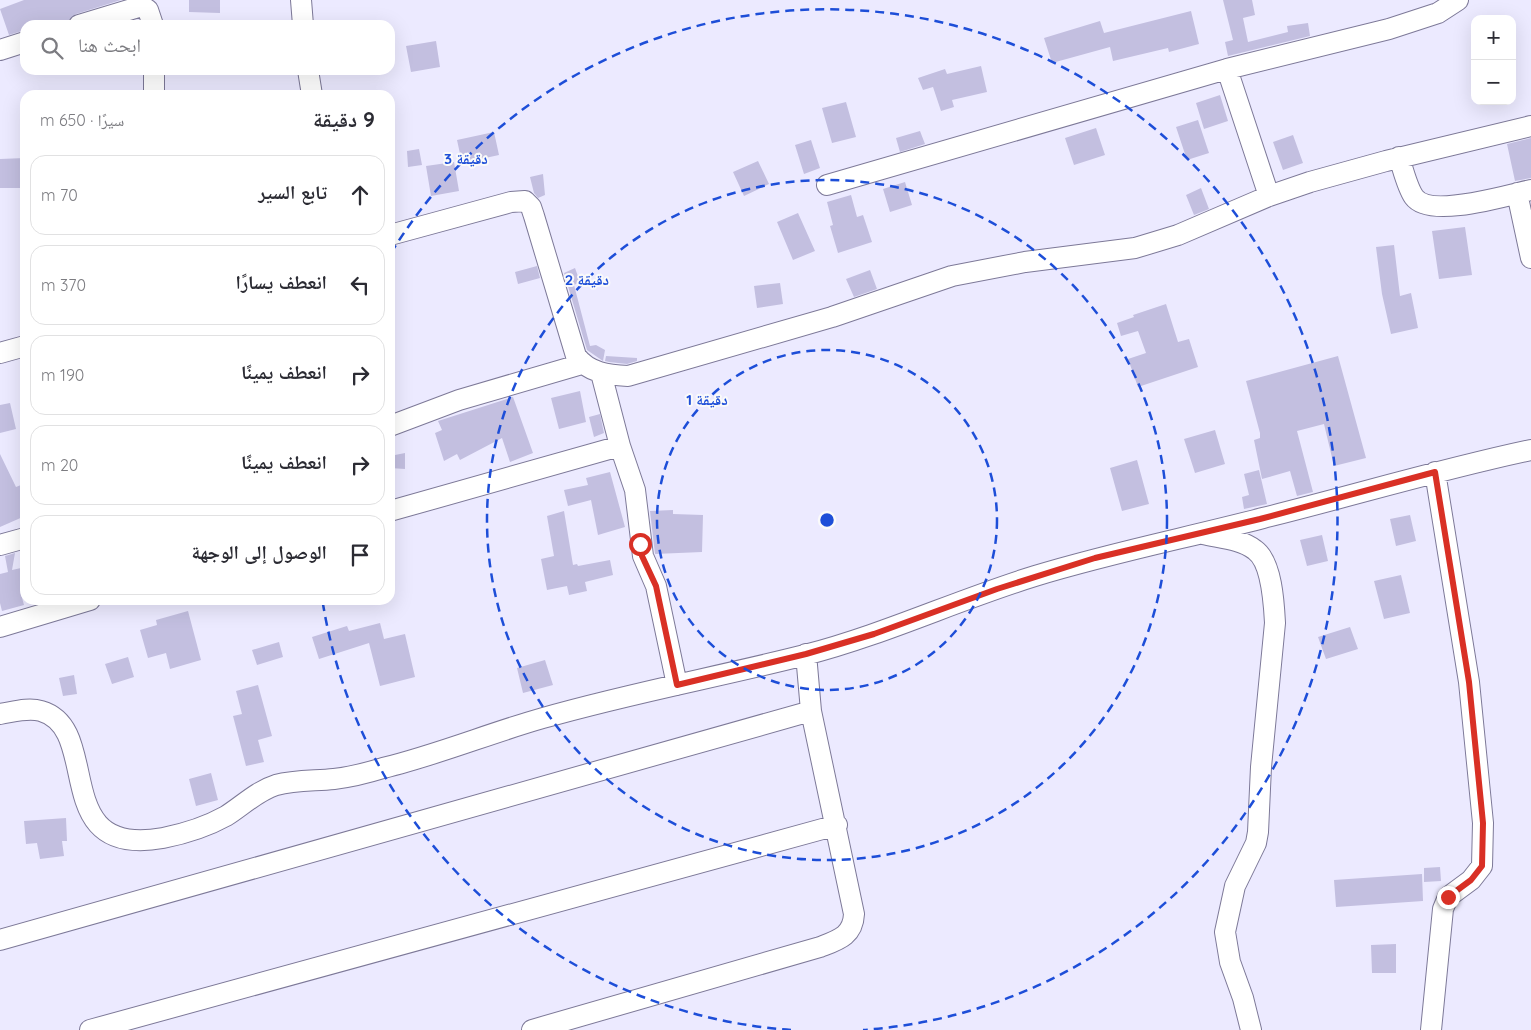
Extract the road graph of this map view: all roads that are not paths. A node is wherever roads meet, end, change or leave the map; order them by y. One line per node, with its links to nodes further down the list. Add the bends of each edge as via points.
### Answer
1 (301, 0): 5 (street)
2 (1458, 0): 8 (street, via 1438,13 1389,29)
3 (96, 20): 4 (street, via 142,6 148,10)
4 (152, 20)
5 (303, 20)
6 (20, 44): 7 (street)
7 (0, 50)
8 (1227, 69): 15 (street); 17 (street)
9 (154, 75): 11 (street)
10 (309, 75): 12 (street)
11 (154, 90)
12 (311, 90)
13 (1531, 126): 14 (street)
14 (1398, 158): 16 (street, via 1414,197 1428,205 1450,207); 17 (street)
15 (827, 185)
16 (1524, 191): 19 (street)
17 (1269, 196): 23 (street, via 1178,235 1135,248 1025,262 952,276 832,317 628,376)
18 (395, 234): 22 (street, via 511,202 526,201 534,216 572,344)
19 (1531, 258)
20 (20, 348): 21 (street)
21 (0, 354)
22 (582, 364): 23 (street); 24 (street, via 459,400)
23 (601, 373): 25 (street)
24 (395, 424)
25 (620, 446): 28 (street); 35 (street, via 635,490 642,556 656,586)
26 (1531, 450): 27 (street)
27 (1435, 472): 29 (street); 43 (street, via 1469,682 1484,857 1478,873 1448,897 1443,909)
28 (395, 510)
29 (1197, 533): 34 (street, via 1031,577 874,634); 42 (street, via 1246,544 1257,551 1264,560 1274,602 1258,832 1235,886 1225,932 1230,962)
30 (20, 539): 31 (street)
31 (0, 545)
32 (73, 605): 33 (street)
33 (0, 627)
34 (806, 654): 35 (street); 36 (street)
35 (677, 685): 37 (street, via 543,718 389,767 352,776 276,785 221,819 176,835 134,841 105,831 96,820 83,795 75,753 56,719 38,710)
36 (811, 711): 38 (street); 39 (street)
37 (0, 714)
38 (837, 824): 40 (street); 41 (street, via 854,914 852,928 847,935 820,947)
39 (0, 940)
40 (90, 1030)
41 (532, 1030)
42 (1250, 1030)
43 (1431, 1030)

